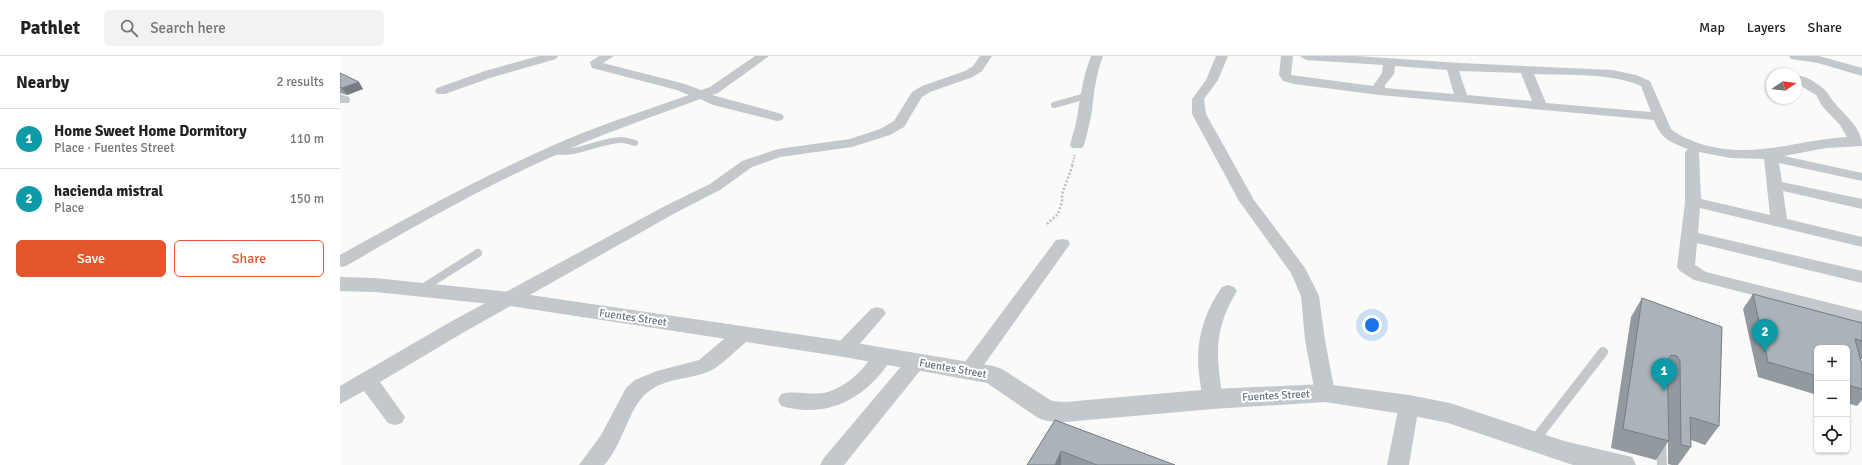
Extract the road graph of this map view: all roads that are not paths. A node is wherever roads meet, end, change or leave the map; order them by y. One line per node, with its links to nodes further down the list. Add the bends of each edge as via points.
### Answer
1 (552, 56): 17 (street)
2 (608, 56): 19 (street, via 596,62 596,65 681,87)
3 (763, 56): 19 (street, via 720,87)
4 (986, 56): 45 (street, via 978,68 969,74 926,89 917,95 899,124 884,132 852,143 778,153 747,164 715,187)
5 (1097, 56): 20 (street, via 1090,73 1091,80)
6 (1222, 56): 55 (street, via 1212,80 1198,99 1199,114 1247,201 1299,272 1310,296)
7 (1286, 56): 18 (street, via 1285,75 1290,79)
8 (1306, 56): 11 (street)
9 (1795, 56): 15 (street)
10 (1551, 57): 14 (street, via 1547,64)
11 (1389, 62): 12 (street); 18 (street, via 1388,72 1379,84)
12 (1452, 66): 13 (street); 21 (street)
13 (1526, 70): 14 (street); 23 (street)
14 (1554, 72): 25 (street, via 1612,74 1638,80 1646,84)
15 (1862, 72)
16 (1802, 81): 26 (street, via 1821,93)
17 (441, 91)
18 (1379, 91): 21 (street)
19 (698, 94): 24 (street, via 718,102); 29 (street)
20 (1086, 96): 22 (lane); 28 (street, via 1086,112)
21 (1461, 98): 23 (street)
22 (1054, 105)
23 (1540, 105): 25 (street)
24 (777, 117)
25 (1660, 117): 26 (street, via 1664,131 1675,139 1703,148 1737,154 1765,155 1842,141)
26 (1859, 142)
27 (635, 143): 29 (lane, via 623,140 585,149)
28 (1077, 145)
29 (552, 151): 40 (street, via 424,215)
30 (1692, 152): 33 (street)
31 (1862, 177): 32 (street, via 1771,157)
32 (1774, 185): 34 (street); 35 (street)
33 (1693, 202): 35 (street); 36 (street)
34 (1862, 204)
35 (1779, 223): 37 (street)
36 (1689, 236): 41 (street); 47 (street, via 1686,267 1700,276)
37 (1862, 242)
38 (1062, 244): 53 (street)
39 (478, 253): 43 (lane)
40 (340, 262)
41 (1862, 277)
42 (340, 284): 43 (street, Fuentes Street)
43 (419, 290): 45 (street, Fuentes Street)
44 (1228, 292): 57 (street, via 1222,300 1209,340 1207,357)
45 (510, 299): 48 (street, Fuentes Street); 54 (street, via 459,326)
46 (877, 313): 49 (street)
47 (1862, 317)
48 (743, 334): 49 (street, Fuentes Street); 64 (street, via 705,365 642,385 633,393 609,441)
49 (844, 349): 51 (street, Fuentes Street)
50 (1603, 352): 62 (lane)
51 (883, 356): 52 (street, Fuentes Street); 58 (street, via 869,375 849,392 823,401)
52 (916, 362): 53 (street, Fuentes Street); 65 (street)
53 (969, 370): 57 (street, Fuentes Street, via 994,375 1047,411 1065,412)
54 (368, 381): 56 (street); 60 (street)
55 (1325, 393): 57 (street, Fuentes Street); 59 (street, Fuentes Street)
56 (340, 396)
57 (1214, 399)
58 (788, 400)
59 (1409, 405): 62 (street, Fuentes Street, via 1450,413); 66 (street)
60 (395, 416)
61 (1661, 432): 68 (lane)
62 (1534, 442): 63 (street, Fuentes Street)
63 (1565, 458): 67 (street, Fuentes Street)
64 (590, 465)
65 (831, 465)
66 (1398, 465)
67 (1622, 465)
68 (1662, 465)

